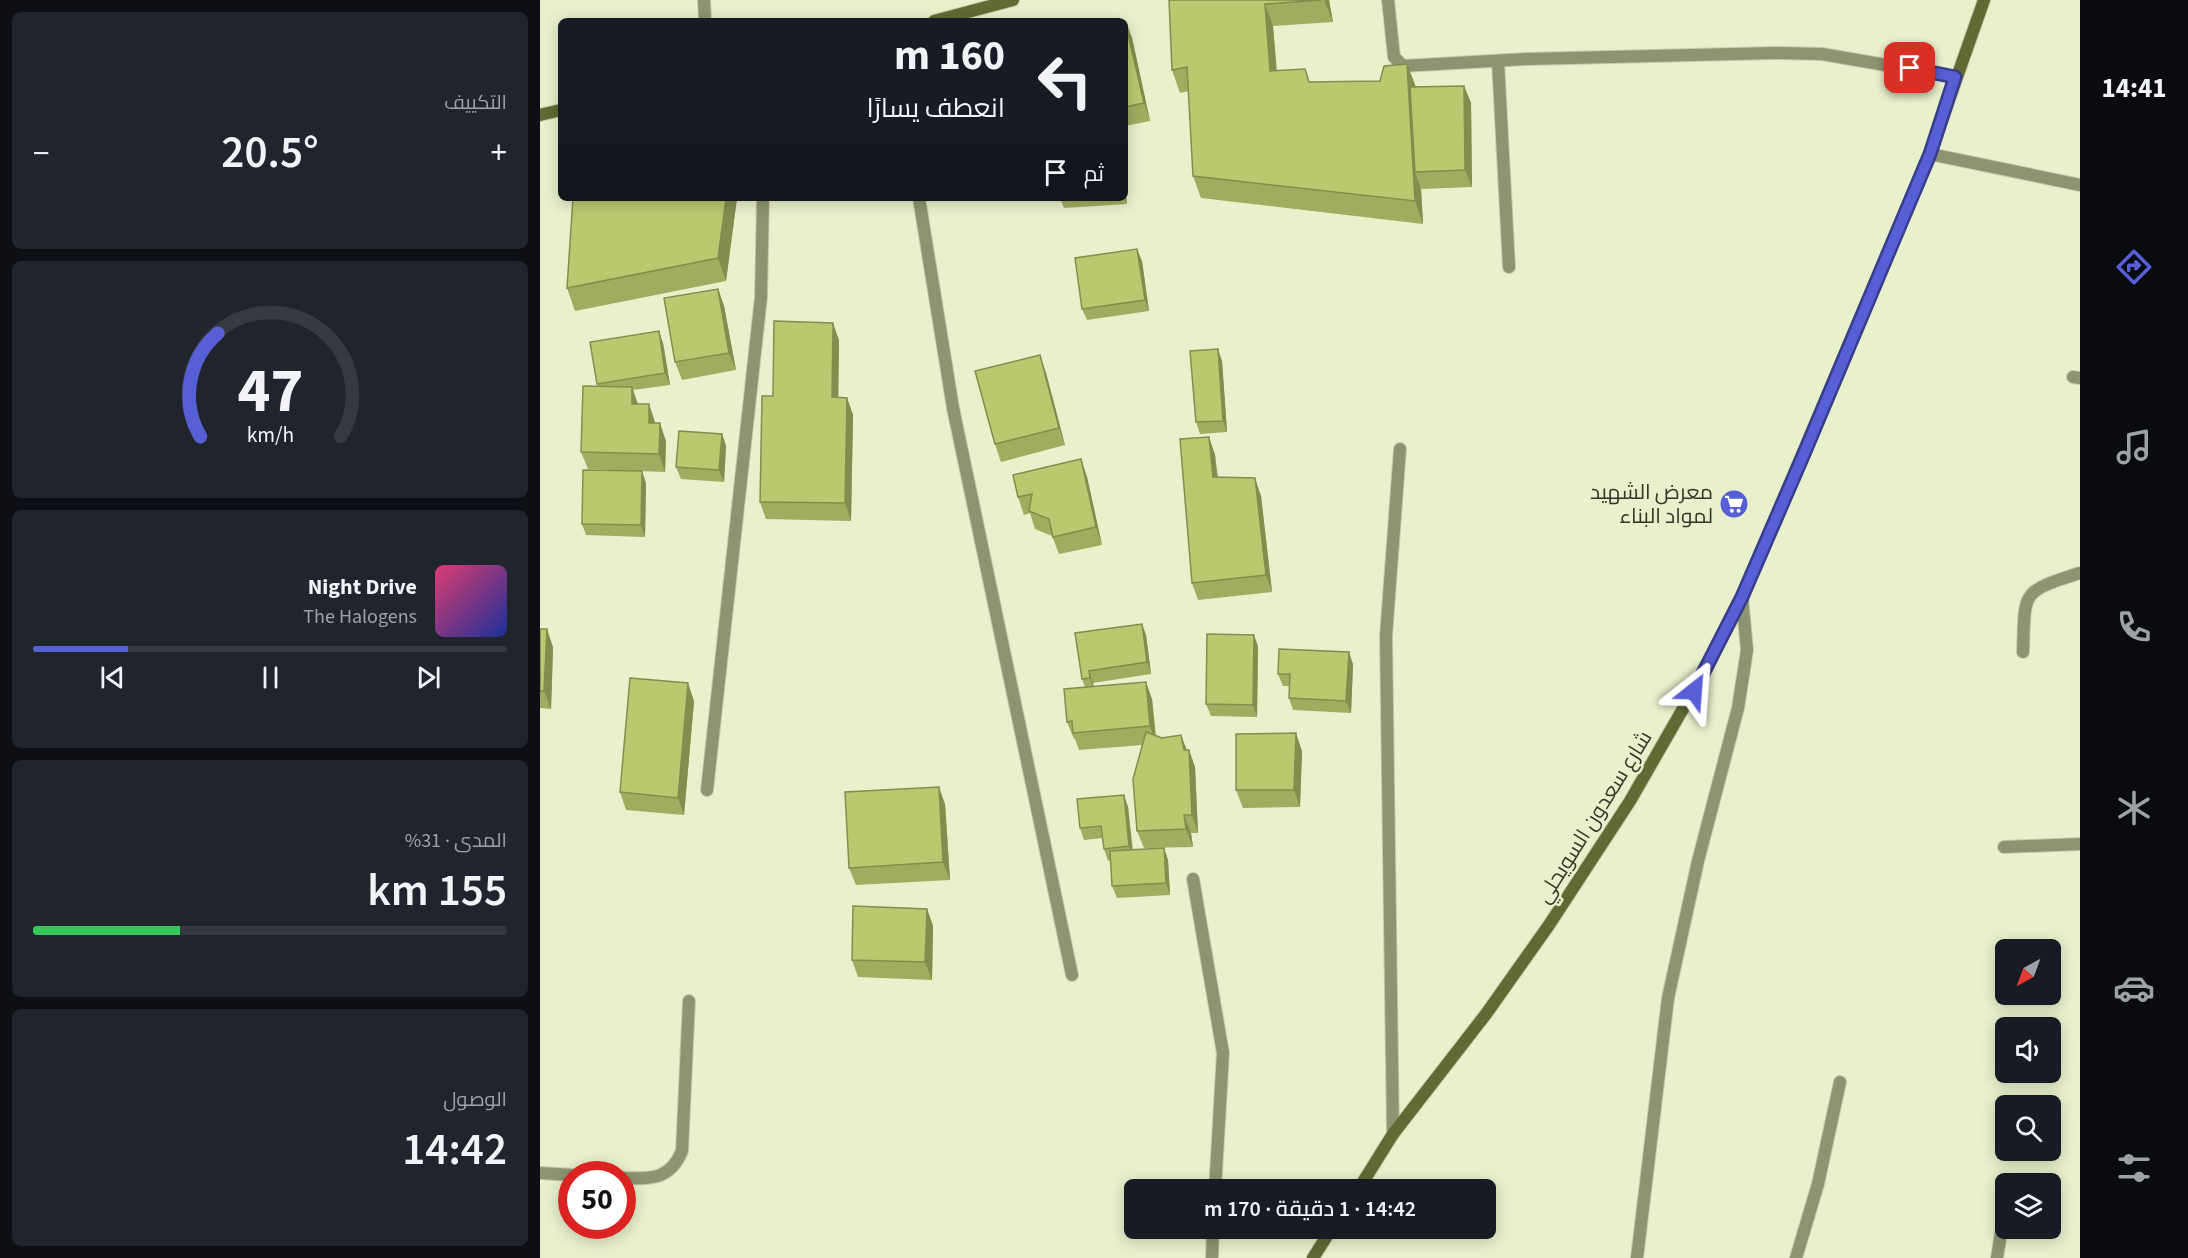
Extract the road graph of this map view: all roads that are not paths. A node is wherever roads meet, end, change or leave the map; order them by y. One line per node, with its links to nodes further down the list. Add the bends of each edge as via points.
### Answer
1 (704, 0): 5 (street)
2 (1013, 0): 6 (main road)
3 (1388, 0): 7 (street, via 1399,64 1408,67)
4 (1984, 0): 8 (main road, شارع سعدون السويحلي)
5 (705, 18)
6 (945, 18)
7 (1498, 60): 8 (street, via 1822,54); 15 (street)
8 (1955, 77): 11 (main road, شارع سعدون السويحلي)
9 (558, 111): 10 (main road)
10 (540, 115)
11 (1930, 154): 12 (street); 18 (main road, شارع سعدون السويحلي)
12 (2080, 185)
13 (763, 201): 20 (street, via 759,309)
14 (920, 201): 24 (street, via 953,408)
15 (1509, 267)
16 (1400, 449): 27 (street, via 1386,636)
17 (2080, 573): 19 (street, via 2030,592 2024,603)
18 (1742, 597): 27 (main road, شارع سعدون السويحلي, via 1630,801 1518,970); 38 (street, via 1747,650 1738,708 1668,998)
19 (2023, 652)
20 (707, 790)
21 (2080, 844): 22 (street)
22 (2004, 847)
23 (1193, 879): 31 (street, via 1223,1053)
24 (1072, 975)
25 (689, 1001): 30 (street, via 682,1151 676,1165 666,1174)
26 (1840, 1082): 39 (street, via 1818,1184)
27 (1393, 1134): 32 (main road, شارع سعدون السويحلي)
28 (540, 1173): 29 (street)
29 (558, 1174)
30 (636, 1178)
31 (1216, 1179)
32 (1365, 1179)
33 (1213, 1239): 36 (street)
34 (1325, 1239): 37 (main road)
35 (2001, 1239): 40 (street)
36 (1212, 1258)
37 (1313, 1258)
38 (1637, 1258)
39 (1796, 1258)
40 (1998, 1258)

